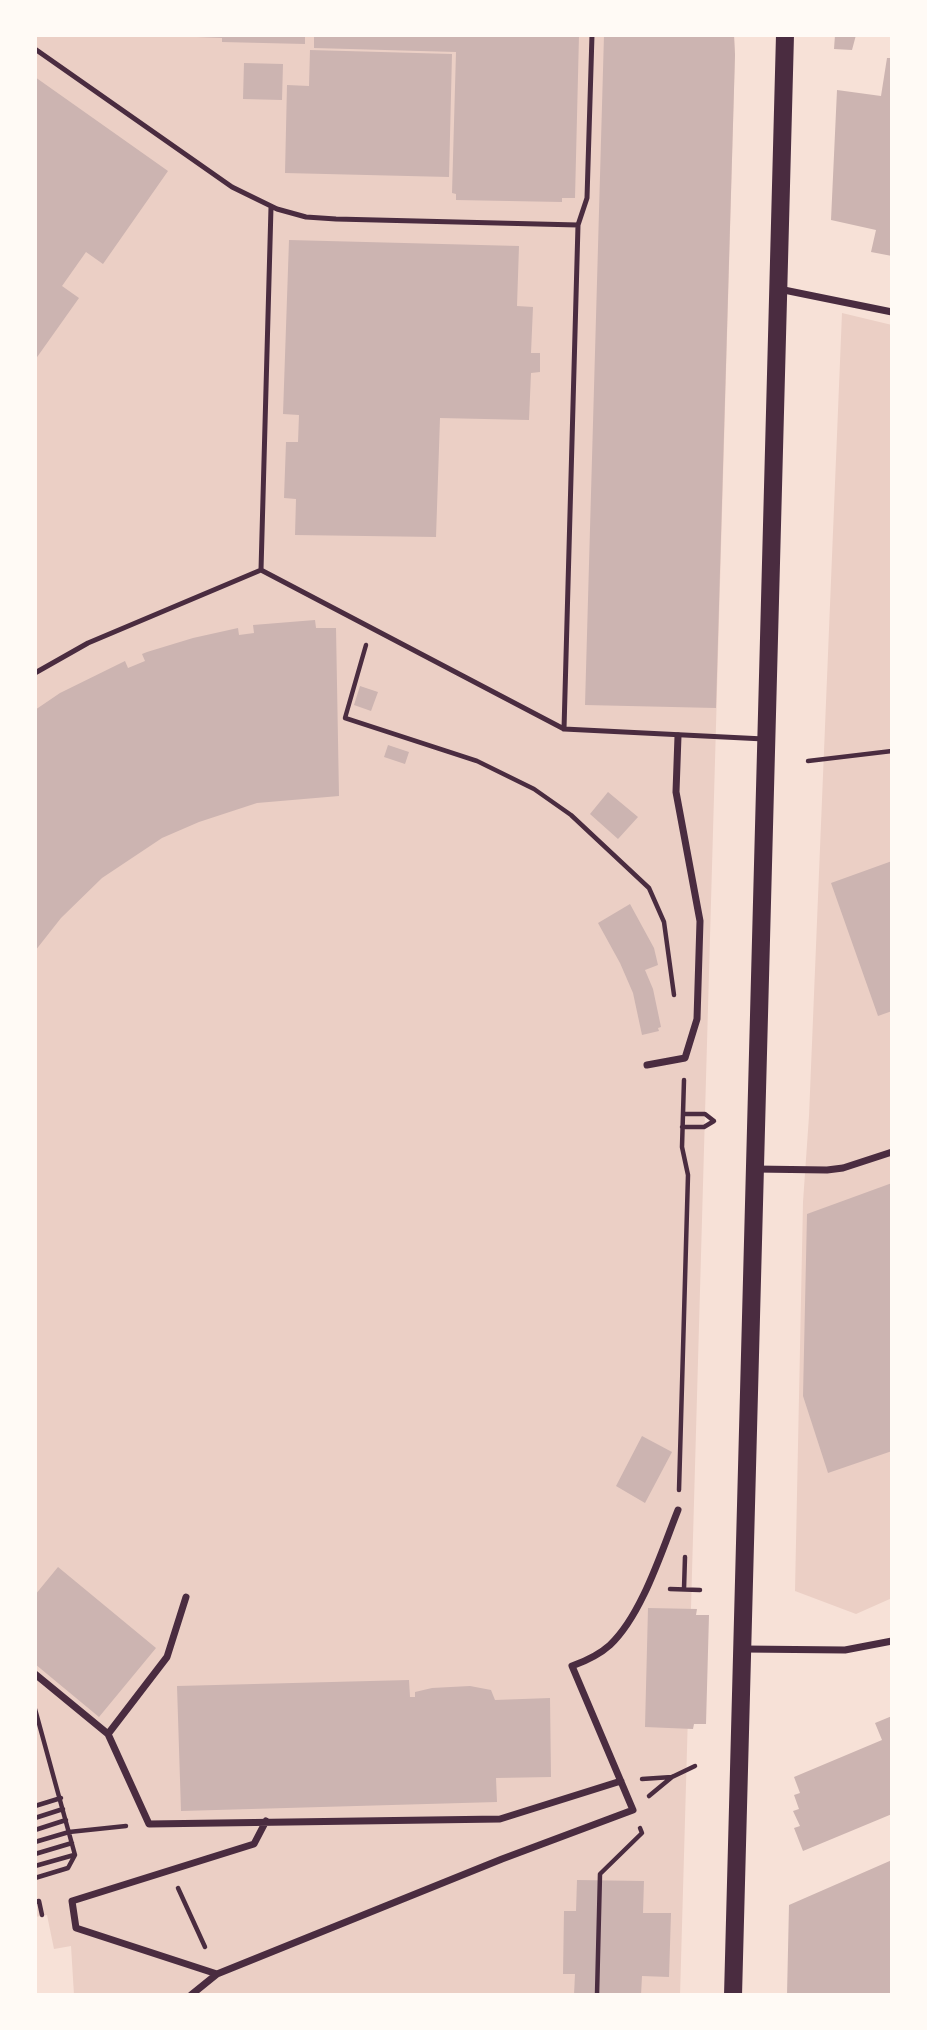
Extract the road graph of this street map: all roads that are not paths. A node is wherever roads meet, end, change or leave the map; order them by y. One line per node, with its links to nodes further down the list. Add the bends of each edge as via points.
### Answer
1 (592, 35): 5 (lane, via 587,198)
2 (785, 35): 6 (main road)
3 (35, 49): 4 (lane, via 232,187)
4 (271, 207): 5 (lane, via 336,219); 8 (lane)
5 (578, 225): 10 (lane)
6 (778, 289): 7 (street); 12 (main road)
7 (892, 312)
8 (261, 570): 9 (lane, via 88,643); 10 (lane)
9 (35, 673)
10 (564, 729): 11 (lane)
11 (678, 736): 12 (lane); 13 (street, via 676,792 700,921 697,1019 685,1058)
12 (765, 740): 15 (main road)
13 (647, 1065)
14 (892, 1152): 15 (street, via 827,1170)
15 (754, 1169): 19 (main road)
16 (678, 1510): 22 (street, via 651,1579 622,1631 595,1656 572,1666)
17 (186, 1597): 21 (street, via 167,1657)
18 (892, 1641): 19 (street, via 845,1650)
19 (744, 1649): 26 (main road)
20 (35, 1674): 21 (street)
21 (108, 1734): 23 (street, via 149,1824)
22 (621, 1781): 23 (street, via 500,1819); 24 (street, via 633,1810)
23 (266, 1821): 24 (street, via 254,1844 72,1901 76,1927)
24 (217, 1973): 25 (street)
25 (191, 1995)
26 (733, 1995)

